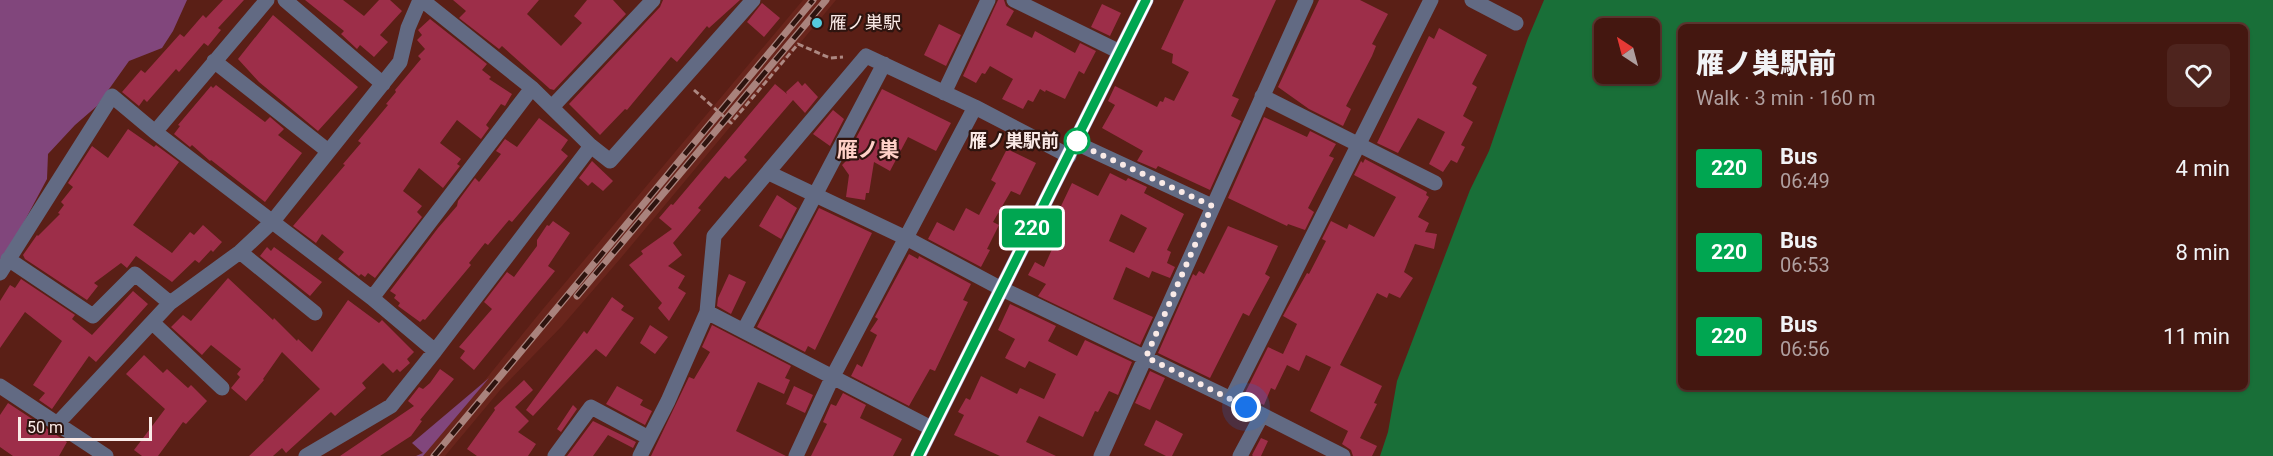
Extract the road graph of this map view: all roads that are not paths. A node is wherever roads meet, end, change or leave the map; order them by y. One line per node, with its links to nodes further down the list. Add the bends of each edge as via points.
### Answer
1 (267, 0): 14 (street)
2 (285, 0): 16 (street)
3 (421, 0): 16 (street, via 408,28 400,62); 17 (street)
4 (653, 0): 20 (street)
5 (753, 0): 24 (street, via 610,161)
6 (988, 0): 18 (street)
7 (1014, 0): 13 (street)
8 (1146, 0): 13 (main road)
9 (1306, 0): 19 (street)
10 (1431, 0): 23 (street)
11 (1472, 0): 12 (street)
12 (1516, 23)
13 (1120, 52): 25 (main road)
14 (214, 61): 22 (street); 26 (street)
15 (885, 64): 18 (street); 27 (street, via 866,56); 29 (street)
16 (384, 84): 26 (street)
17 (532, 88): 20 (street); 37 (street)
18 (944, 93): 21 (street)
19 (1262, 96): 23 (street); 30 (street)
20 (552, 106): 24 (street)
21 (975, 107): 25 (street); 32 (street)
22 (155, 132): 31 (street); 34 (street, via 111,96)
23 (1359, 145): 28 (street); 48 (street)
24 (591, 146): 43 (street)
25 (1073, 150): 30 (street); 36 (main road)
26 (328, 151): 31 (street)
27 (769, 173): 29 (street); 39 (street, via 714,236)
28 (1435, 183)
29 (815, 196): 32 (street); 42 (street)
30 (1212, 206): 44 (street)
31 (273, 222): 33 (street); 37 (street)
32 (906, 238): 36 (street); 45 (street)
33 (240, 252): 38 (street); 40 (street)
34 (8, 259): 35 (street); 38 (street, via 93,316 135,274)
35 (0, 273)
36 (1000, 288): 44 (street); 51 (main road)
37 (372, 298): 43 (street)
38 (170, 303): 41 (street)
39 (707, 312): 42 (street); 52 (street)
40 (315, 313)
41 (153, 323): 46 (street); 50 (street)
42 (744, 330): 45 (street)
43 (435, 351): 55 (street, via 391,406)
44 (1146, 357): 48 (street); 60 (street)
45 (832, 378): 51 (street); 58 (street)
46 (222, 388)
47 (1, 389): 50 (street)
48 (1232, 399): 49 (street)
49 (1262, 415): 61 (street); 62 (street)
50 (57, 424): 53 (street)
51 (931, 428): 59 (main road)
52 (649, 438): 56 (street, via 591,407); 57 (street)
53 (90, 452): 54 (street)
54 (106, 456)
55 (306, 456)
56 (555, 456)
57 (640, 456)
58 (796, 456)
59 (918, 456)
60 (1101, 456)
61 (1240, 456)
62 (1343, 456)

